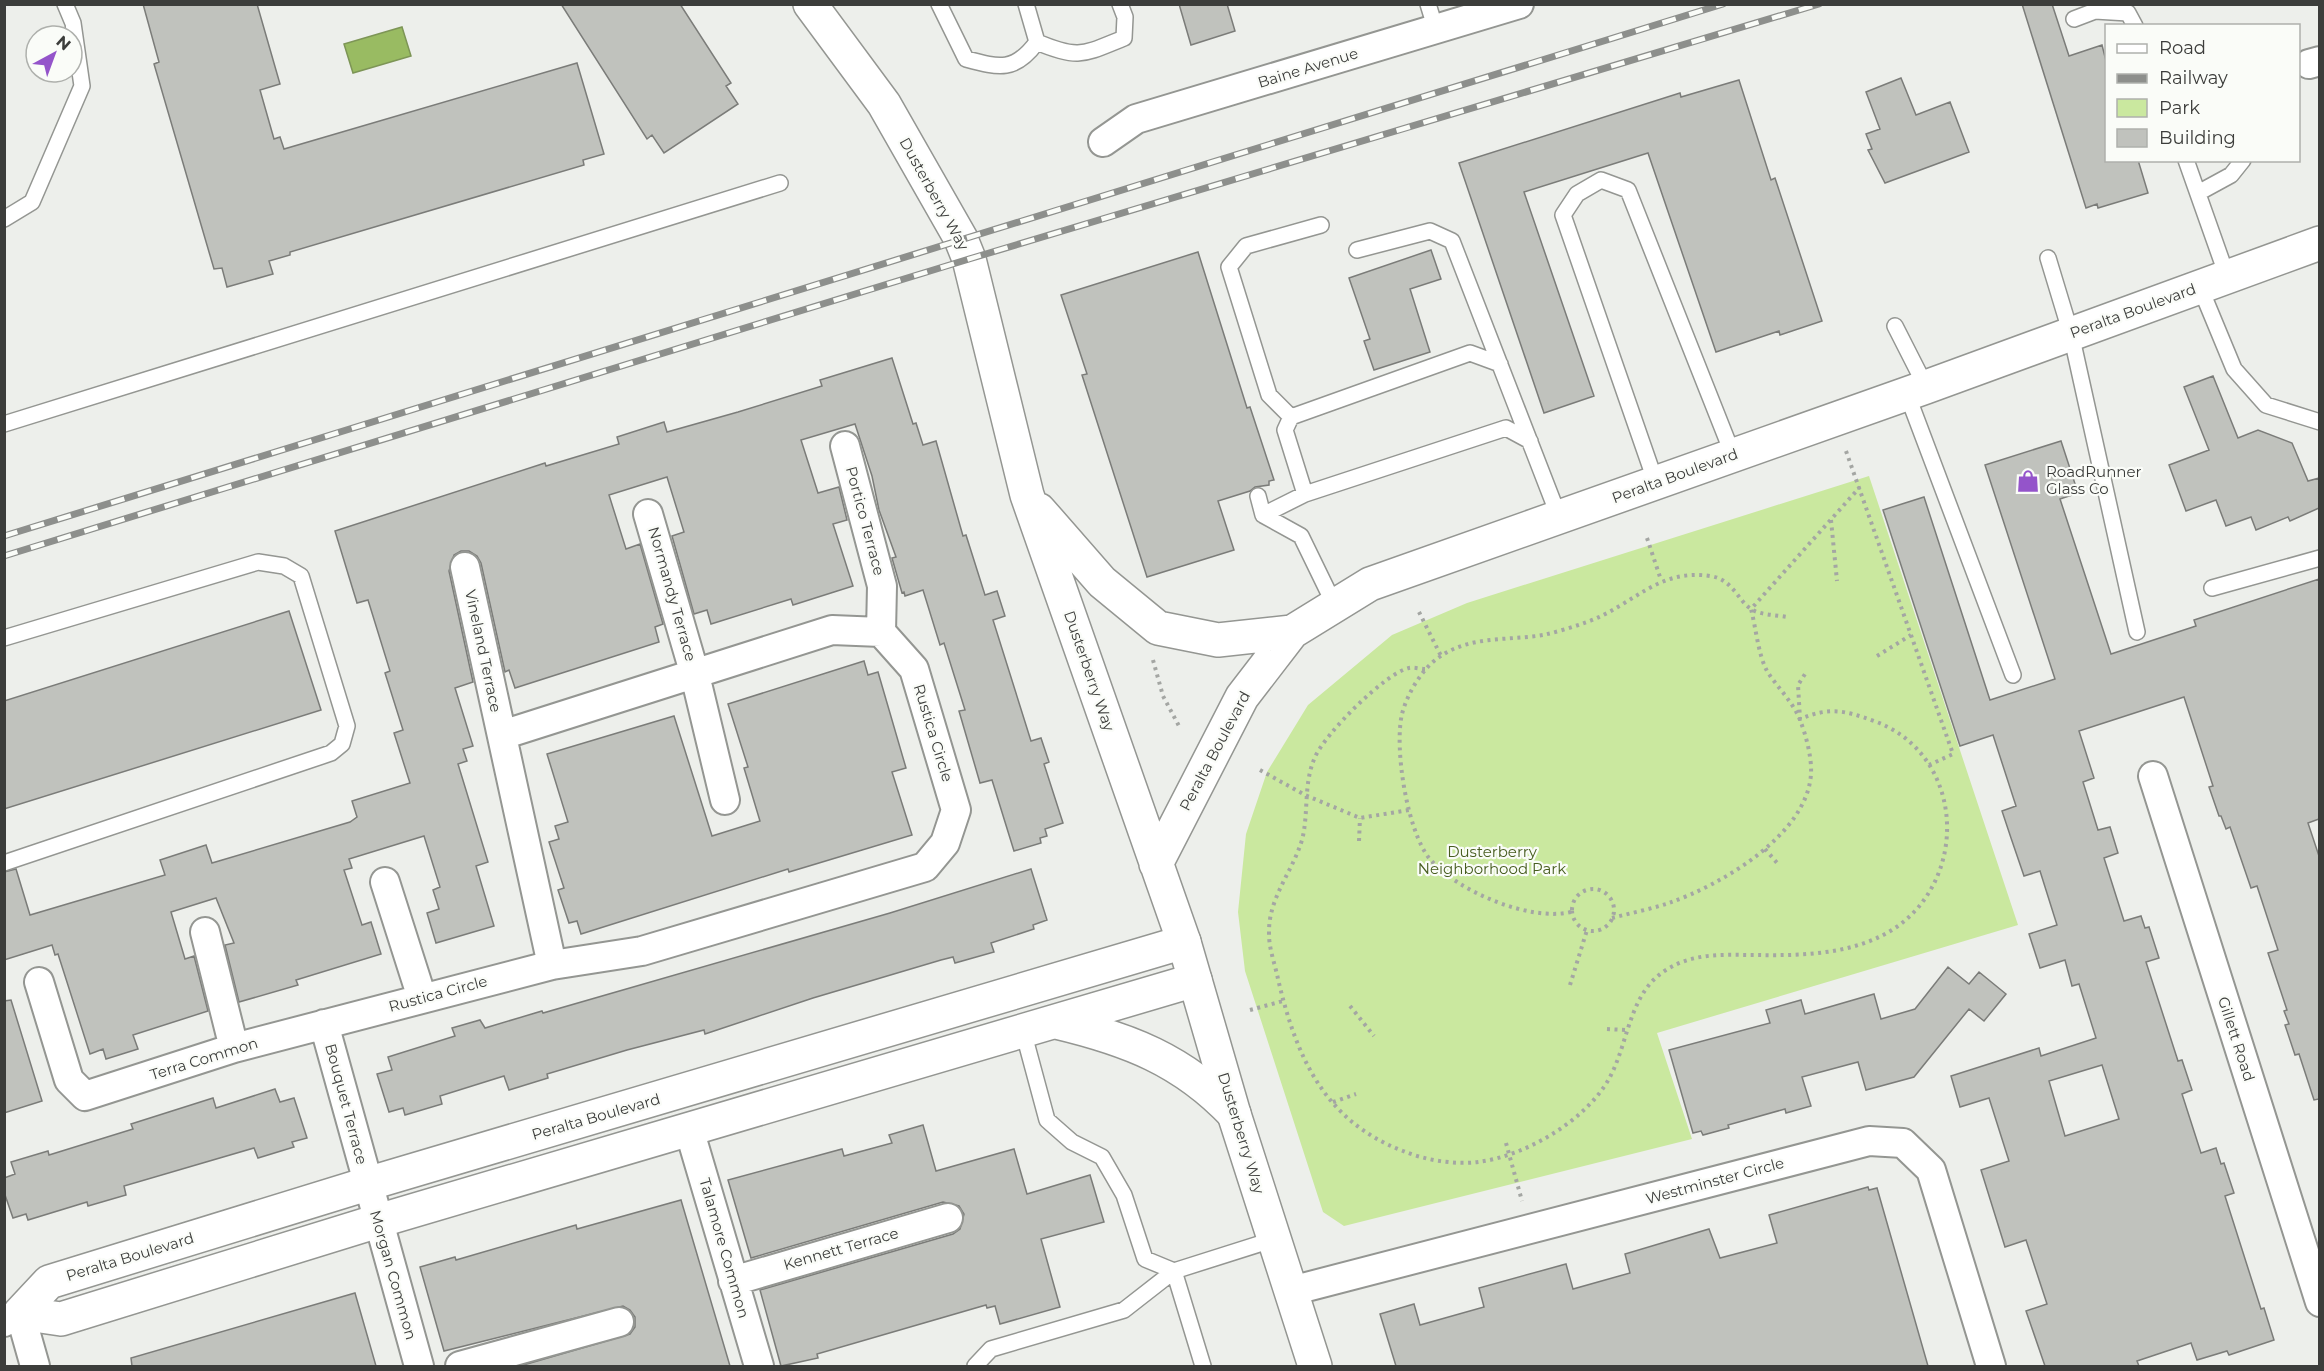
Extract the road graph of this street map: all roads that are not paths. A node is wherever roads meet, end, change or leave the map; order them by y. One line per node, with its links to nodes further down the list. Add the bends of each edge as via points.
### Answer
1 (65, 4): 16 (lane, via 73,23 82,86 32,202)
2 (810, 4): 34 (main road, Dusterberry Way, via 884,104 961,239)
3 (939, 4): 10 (lane, via 966,59 999,68 1024,59)
4 (1026, 4): 10 (lane)
5 (1120, 4): 10 (lane, via 1125,17 1124,38 1084,54 1058,51)
6 (1519, 4): 7 (street, Baine Avenue)
7 (1432, 17): 11 (street, Baine Avenue, via 1136,119)
8 (2074, 19): 9 (lane, via 2095,11 2128,13)
9 (2134, 24)
10 (1037, 42)
11 (1103, 142)
12 (2187, 162): 15 (lane)
13 (2242, 162): 15 (lane, via 2232,175)
14 (780, 183): 28 (lane)
15 (2198, 193): 21 (lane)
16 (4, 219)
17 (1321, 225): 26 (lane, via 1246,246 1229,267 1269,395)
18 (2319, 243): 21 (main road, Peralta Boulevard)
19 (1357, 250): 24 (lane, via 1430,231 1452,241)
20 (2048, 258): 23 (lane)
21 (2214, 281): 23 (main road, Peralta Boulevard); 27 (lane, via 2234,369 2266,405)
22 (1895, 326): 25 (lane)
23 (2071, 334): 25 (main road, Peralta Boulevard); 45 (lane)
24 (1500, 364): 26 (lane, via 1470,353); 29 (lane)
25 (1916, 390): 31 (main road, Peralta Boulevard); 48 (lane)
26 (1291, 417): 33 (lane, via 1285,430)
27 (2319, 422)
28 (4, 424)
29 (1530, 441): 33 (lane, via 1506,428); 38 (lane)
30 (845, 446): 43 (street, Portico Terrace, via 882,586)
31 (1733, 456): 32 (main road, Peralta Boulevard); 32 (lane, via 1628,190 1601,180 1577,194 1563,215)
32 (1656, 483): 38 (main road, Peralta Boulevard)
33 (1305, 494): 37 (lane)
34 (1027, 495): 44 (main road, via 1102,582 1158,628 1218,640); 53 (main road, Dusterberry Way)
35 (1258, 496): 37 (lane)
36 (648, 514): 47 (street, Normandy Terrace)
37 (1263, 515): 42 (lane, via 1301,536)
38 (1560, 517): 42 (main road, Peralta Boulevard, via 1370,584)
39 (2319, 558): 41 (lane)
40 (465, 567): 49 (street, Vineland Terrace)
41 (2212, 588)
42 (1335, 606): 44 (main road, Peralta Boulevard)
43 (881, 632): 47 (street, via 832,630); 57 (street, Rustica Circle, via 914,669 956,810 945,843 925,867 642,951)
44 (1292, 632): 53 (main road, Peralta Boulevard, via 1242,697)
45 (2137, 632)
46 (4, 638): 52 (lane, via 258,562 284,566 301,576 347,726 342,744 331,753)
47 (695, 675): 49 (street); 51 (street, Normandy Terrace)
48 (2013, 675)
49 (502, 735): 57 (street)
50 (2153, 776): 74 (street, Gillett Road)
51 (725, 800)
52 (4, 863)
53 (1156, 864): 56 (main road, Dusterberry Way)
54 (385, 882): 60 (street)
55 (205, 932): 64 (street)
56 (1184, 942): 58 (main road, Dusterberry Way); 67 (main road, Peralta Boulevard)
57 (552, 965): 60 (street, Rustica Circle)
58 (1195, 980): 61 (main road); 65 (main road, Dusterberry Way)
59 (39, 982): 64 (street, Terra Common, via 69,1080 85,1096)
60 (422, 998): 62 (street, Rustica Circle)
61 (1055, 1021): 63 (main road); 65 (main road, via 1150,1050 1198,1080)
62 (324, 1024): 64 (street, Terra Common); 67 (street, Bouquet Terrace)
63 (1023, 1031): 66 (main road); 71 (lane, via 1047,1120 1072,1142 1102,1157 1124,1195 1145,1259)
64 (234, 1048)
65 (1234, 1114): 70 (main road, Dusterberry Way)
66 (689, 1130): 69 (main road); 72 (street, Talamore Common)
67 (368, 1184): 69 (street, Morgan Common); 75 (main road, Peralta Boulevard, via 48,1282)
68 (948, 1218): 72 (street, Kennett Terrace)
69 (378, 1221): 75 (main road, via 61,1319); 78 (street, Morgan Common)
70 (1275, 1239): 71 (lane); 73 (main road, Dusterberry Way)
71 (1174, 1271): 81 (lane, via 1124,1310 991,1349); 82 (lane)
72 (733, 1281): 80 (street, Talamore Common)
73 (1292, 1291): 83 (main road, Dusterberry Way); 84 (street, Westminster Circle, via 1869,1141 1903,1143 1931,1170)
74 (2319, 1302)
75 (9, 1320): 77 (street)
76 (619, 1322): 79 (street)
77 (34, 1366)
78 (419, 1366)
79 (460, 1366)
80 (759, 1366)
81 (975, 1366)
82 (1203, 1366)
83 (1315, 1366)
84 (1991, 1366)

